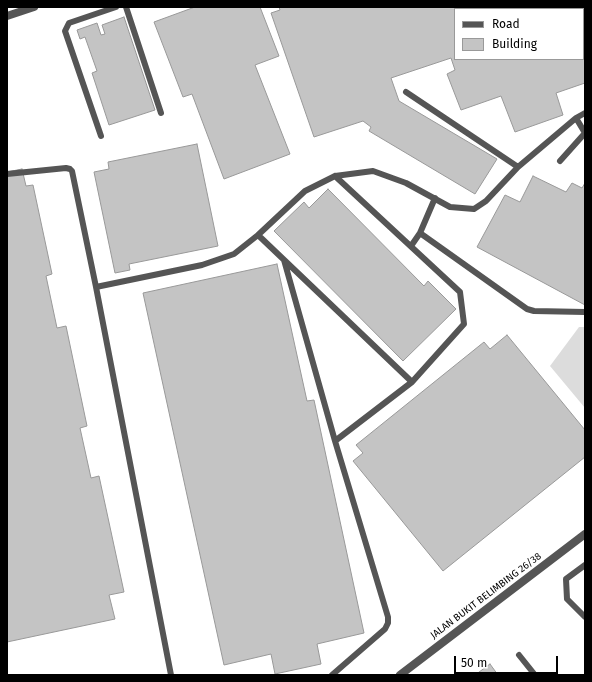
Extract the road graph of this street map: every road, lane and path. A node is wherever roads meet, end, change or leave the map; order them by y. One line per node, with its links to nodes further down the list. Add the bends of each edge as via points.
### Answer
1 (34, 7): 4 (street)
2 (116, 7): 9 (lane, via 68,23 65,31)
3 (126, 7): 6 (lane)
4 (7, 16)
5 (406, 92): 11 (lane)
6 (161, 113)
7 (585, 113): 8 (lane)
8 (576, 118): 10 (lane, via 585,133); 11 (lane)
9 (101, 136)
10 (560, 161)
11 (518, 167): 14 (lane, via 486,201 474,209 450,207)
12 (7, 174): 19 (lane, via 70,169 72,171)
13 (335, 176): 14 (lane, via 373,171 406,183); 16 (lane, via 305,191); 17 (lane)
14 (435, 198): 15 (lane)
15 (420, 233): 17 (lane); 20 (lane, via 527,309)
16 (258, 235): 18 (lane); 19 (lane, via 234,254 202,265)
17 (411, 246): 21 (lane, via 460,292 464,324)
18 (284, 259): 21 (lane); 22 (lane)
19 (96, 287): 27 (lane)
20 (585, 312)
21 (412, 382): 22 (lane)
22 (335, 441): 28 (lane, via 388,623)
23 (585, 534): 29 (street, JALAN BUKIT BELIMBING 26/38)
24 (585, 566): 25 (lane, via 566,579 567,599)
25 (585, 617)
26 (519, 655): 30 (lane)
27 (171, 675)
28 (332, 675)
29 (400, 675)
30 (534, 675)

